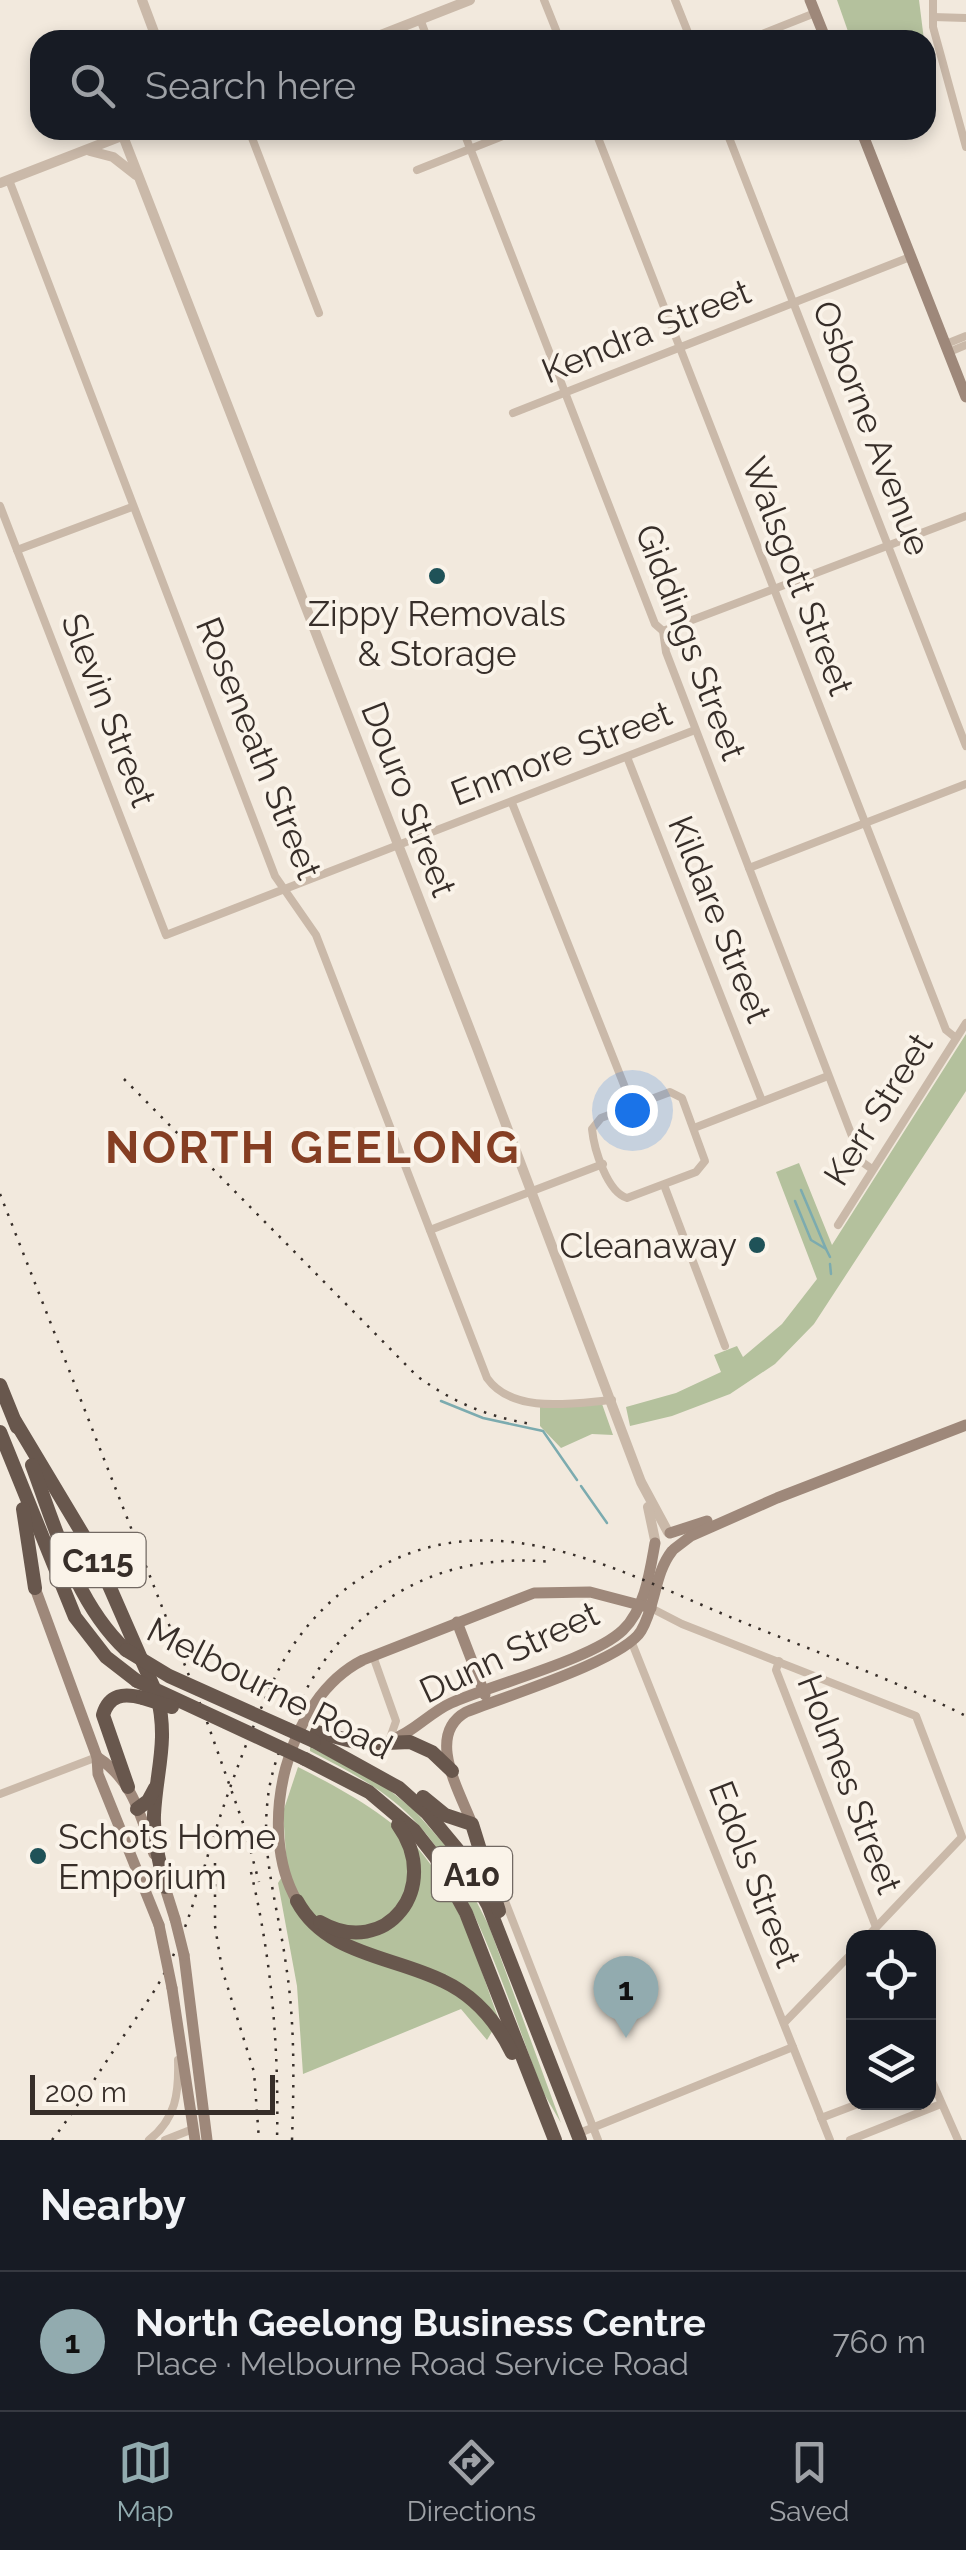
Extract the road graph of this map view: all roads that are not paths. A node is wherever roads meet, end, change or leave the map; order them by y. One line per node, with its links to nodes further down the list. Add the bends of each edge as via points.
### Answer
1 (142, 0): 11 (street)
2 (470, 0): 10 (street)
3 (544, 0): 14 (street)
4 (676, 0): 15 (street)
5 (810, 0): 7 (main road)
6 (933, 0): 8 (street)
7 (815, 13): 16 (street); 17 (main road)
8 (933, 17): 9 (street); 26 (street)
9 (966, 18)
10 (420, 19): 12 (street); 13 (street)
11 (153, 30)
12 (393, 30)
13 (424, 30)
14 (556, 30)
15 (687, 30)
16 (773, 30)
17 (822, 30)
18 (113, 140): 28 (street)
19 (125, 140): 30 (street, Douro Street)
20 (253, 140): 34 (street)
21 (467, 140): 27 (street, Giddings Street)
22 (493, 140): 27 (street)
23 (599, 140): 37 (street, Walsgott Street)
24 (730, 140): 33 (street, Osborne Avenue)
25 (865, 140): 32 (main road)
26 (966, 147)
27 (470, 149): 29 (street); 39 (street, Giddings Street)
28 (84, 151): 30 (street, via 114,157); 31 (street)
29 (418, 170)
30 (140, 179): 55 (street, Douro Street)
31 (5, 182): 43 (street, Roseneath Street)
32 (910, 257): 33 (street, Kendra Street); 38 (main road)
33 (792, 302): 37 (street, Kendra Street); 45 (street, Osborne Avenue)
34 (318, 313)
35 (966, 336): 38 (street)
36 (966, 345): 38 (street)
37 (679, 347): 39 (street, Kendra Street); 47 (street, Walsgott Street)
38 (947, 348): 40 (main road)
39 (564, 392): 41 (street, Kendra Street); 48 (street, Giddings Street)
40 (966, 398)
41 (513, 412)
42 (0, 506): 46 (street, Slevin Street)
43 (132, 506): 46 (street); 57 (street, Roseneath Street)
44 (966, 516): 45 (street)
45 (888, 546): 47 (street); 50 (street, Osborne Avenue)
46 (18, 550): 58 (street, Slevin Street)
47 (774, 591): 48 (street); 54 (street, Walsgott Street)
48 (663, 631): 49 (street, Giddings Street)
49 (695, 730): 51 (street, Enmore Street); 56 (street, Giddings Street)
50 (966, 746)
51 (627, 758): 53 (street, Enmore Street); 62 (street, Kildare Street)
52 (966, 784): 54 (street)
53 (512, 803): 55 (street, Enmore Street); 63 (street)
54 (864, 824): 56 (street); 60 (street, Walsgott Street, via 946,1030)
55 (398, 846): 57 (street, Enmore Street); 68 (street, Douro Street)
56 (749, 868): 61 (street, Giddings Street)
57 (283, 889): 58 (street, Enmore Street); 70 (street, Roseneath Street, via 316,935)
58 (166, 935)
59 (966, 1023): 60 (street, Kerr Street)
60 (956, 1038): 66 (street, Kerr Street)
61 (828, 1076): 62 (street); 66 (street, Giddings Street, via 862,1162)
62 (762, 1101): 64 (street)
63 (632, 1105): 64 (street, via 677,1093); 65 (street, via 592,1128)
64 (694, 1128): 67 (street, via 702,1167)
65 (603, 1164): 67 (street, via 621,1197); 68 (street)
66 (872, 1169): 69 (street, Kerr Street)
67 (664, 1185): 71 (street)
68 (532, 1191): 70 (street); 73 (street, Douro Street)
69 (838, 1225)
70 (430, 1230): 73 (street, Roseneath Street, via 493,1386 549,1404)
71 (725, 1346)
72 (1, 1390): 74 (highway, Melbourne Road)
73 (612, 1400): 78 (street, Douro Street)
74 (15, 1421): 93 (highway, Melbourne Road, bridge, via 104,1628 154,1669); 98 (highway, C115, via 97,1558 149,1676 164,1729)
75 (966, 1426): 79 (main road)
76 (0, 1432): 77 (highway, Melbourne Road / A10)
77 (19, 1480): 83 (highway, C115); 92 (highway, Melbourne Road / A10, bridge, via 74,1617 106,1657 137,1681)
78 (641, 1482): 80 (street, Douro Street); 81 (street, Douro Street)
79 (777, 1498): 80 (main road); 82 (main road)
80 (669, 1532): 81 (main road); 82 (main road, via 676,1539)
81 (655, 1541): 82 (main road, via 662,1553); 84 (main road)
82 (673, 1550): 84 (main road)
83 (35, 1588): 96 (main road, C115)
84 (645, 1606): 85 (main road, via 590,1592 534,1593); 86 (main road, Dunn Street); 87 (main road, Dunn Street, via 644,1628); 89 (street)
85 (458, 1622): 88 (main road); 90 (main road)
86 (621, 1632): 87 (main road, Edols Street); 90 (main road, Dunn Street)
87 (632, 1643): 91 (main road, Dunn Street); 112 (street, Edols Street)
88 (373, 1656): 94 (street, via 395,1715); 106 (main road, via 347,1669 320,1696 285,1769 279,1842)
89 (779, 1661): 107 (street, Holmes Street, via 776,1670); 107 (street, via 916,1716 962,1837)
90 (483, 1690): 91 (main road); 94 (main road, Dunn Street)
91 (488, 1704): 97 (main road, Dunn Street, via 461,1714 450,1727)
92 (221, 1721): 99 (highway, C115, bridge, via 116,1696 103,1715); 100 (highway, Melbourne Road / A10, bridge)
93 (316, 1736): 94 (highway); 95 (highway, Melbourne Road / A10)
94 (390, 1741): 97 (highway, via 422,1746)
95 (332, 1750): 104 (highway, via 382,1767 446,1816); 109 (highway, Melbourne Road / A10, via 399,1788 438,1825 473,1875)
96 (97, 1757): 99 (main road); 101 (street); 103 (main road, C115)
97 (452, 1771): 104 (main road)
98 (157, 1783): 102 (highway); 105 (highway, C115, via 154,1829)
99 (128, 1787): 102 (main road, C115)
100 (369, 1792): 106 (highway, via 413,1851 416,1878 408,1902 380,1926 350,1932 321,1923); 115 (highway, Melbourne Road / A10, via 414,1830 452,1884)
101 (0, 1794)
102 (137, 1809): 103 (main road); 105 (main road, C115)
103 (116, 1818): 111 (main road, C115, bridge, via 159,1925)
104 (472, 1824): 109 (highway); 119 (street)
105 (165, 1887): 120 (main road, C115, bridge, via 184,1954)
106 (298, 1900): 115 (highway, via 310,1921 334,1940 445,1982 474,2001 501,2032)
107 (876, 1927): 108 (street)
108 (873, 1930)
109 (509, 1956): 121 (highway, Melbourne Road / A10)
110 (846, 1958): 112 (street)
111 (177, 2021): 120 (main road, C115); 122 (street, via 175,2106)
112 (784, 2024): 113 (street, Edols Street)
113 (793, 2047): 118 (street, Edols Street); 119 (street)
114 (936, 2092): 116 (street)
115 (540, 2101): 124 (highway, Melbourne Road / A10)
116 (941, 2104): 127 (street); 128 (street)
117 (846, 2109): 118 (street)
118 (822, 2118): 126 (street, Edols Street)
119 (592, 2128): 121 (street); 125 (street)
120 (198, 2135): 123 (street)
121 (579, 2137): 124 (highway)
122 (148, 2140)
123 (165, 2140)
124 (558, 2140)
125 (598, 2140)
126 (830, 2140)
127 (850, 2140)
128 (958, 2140)

